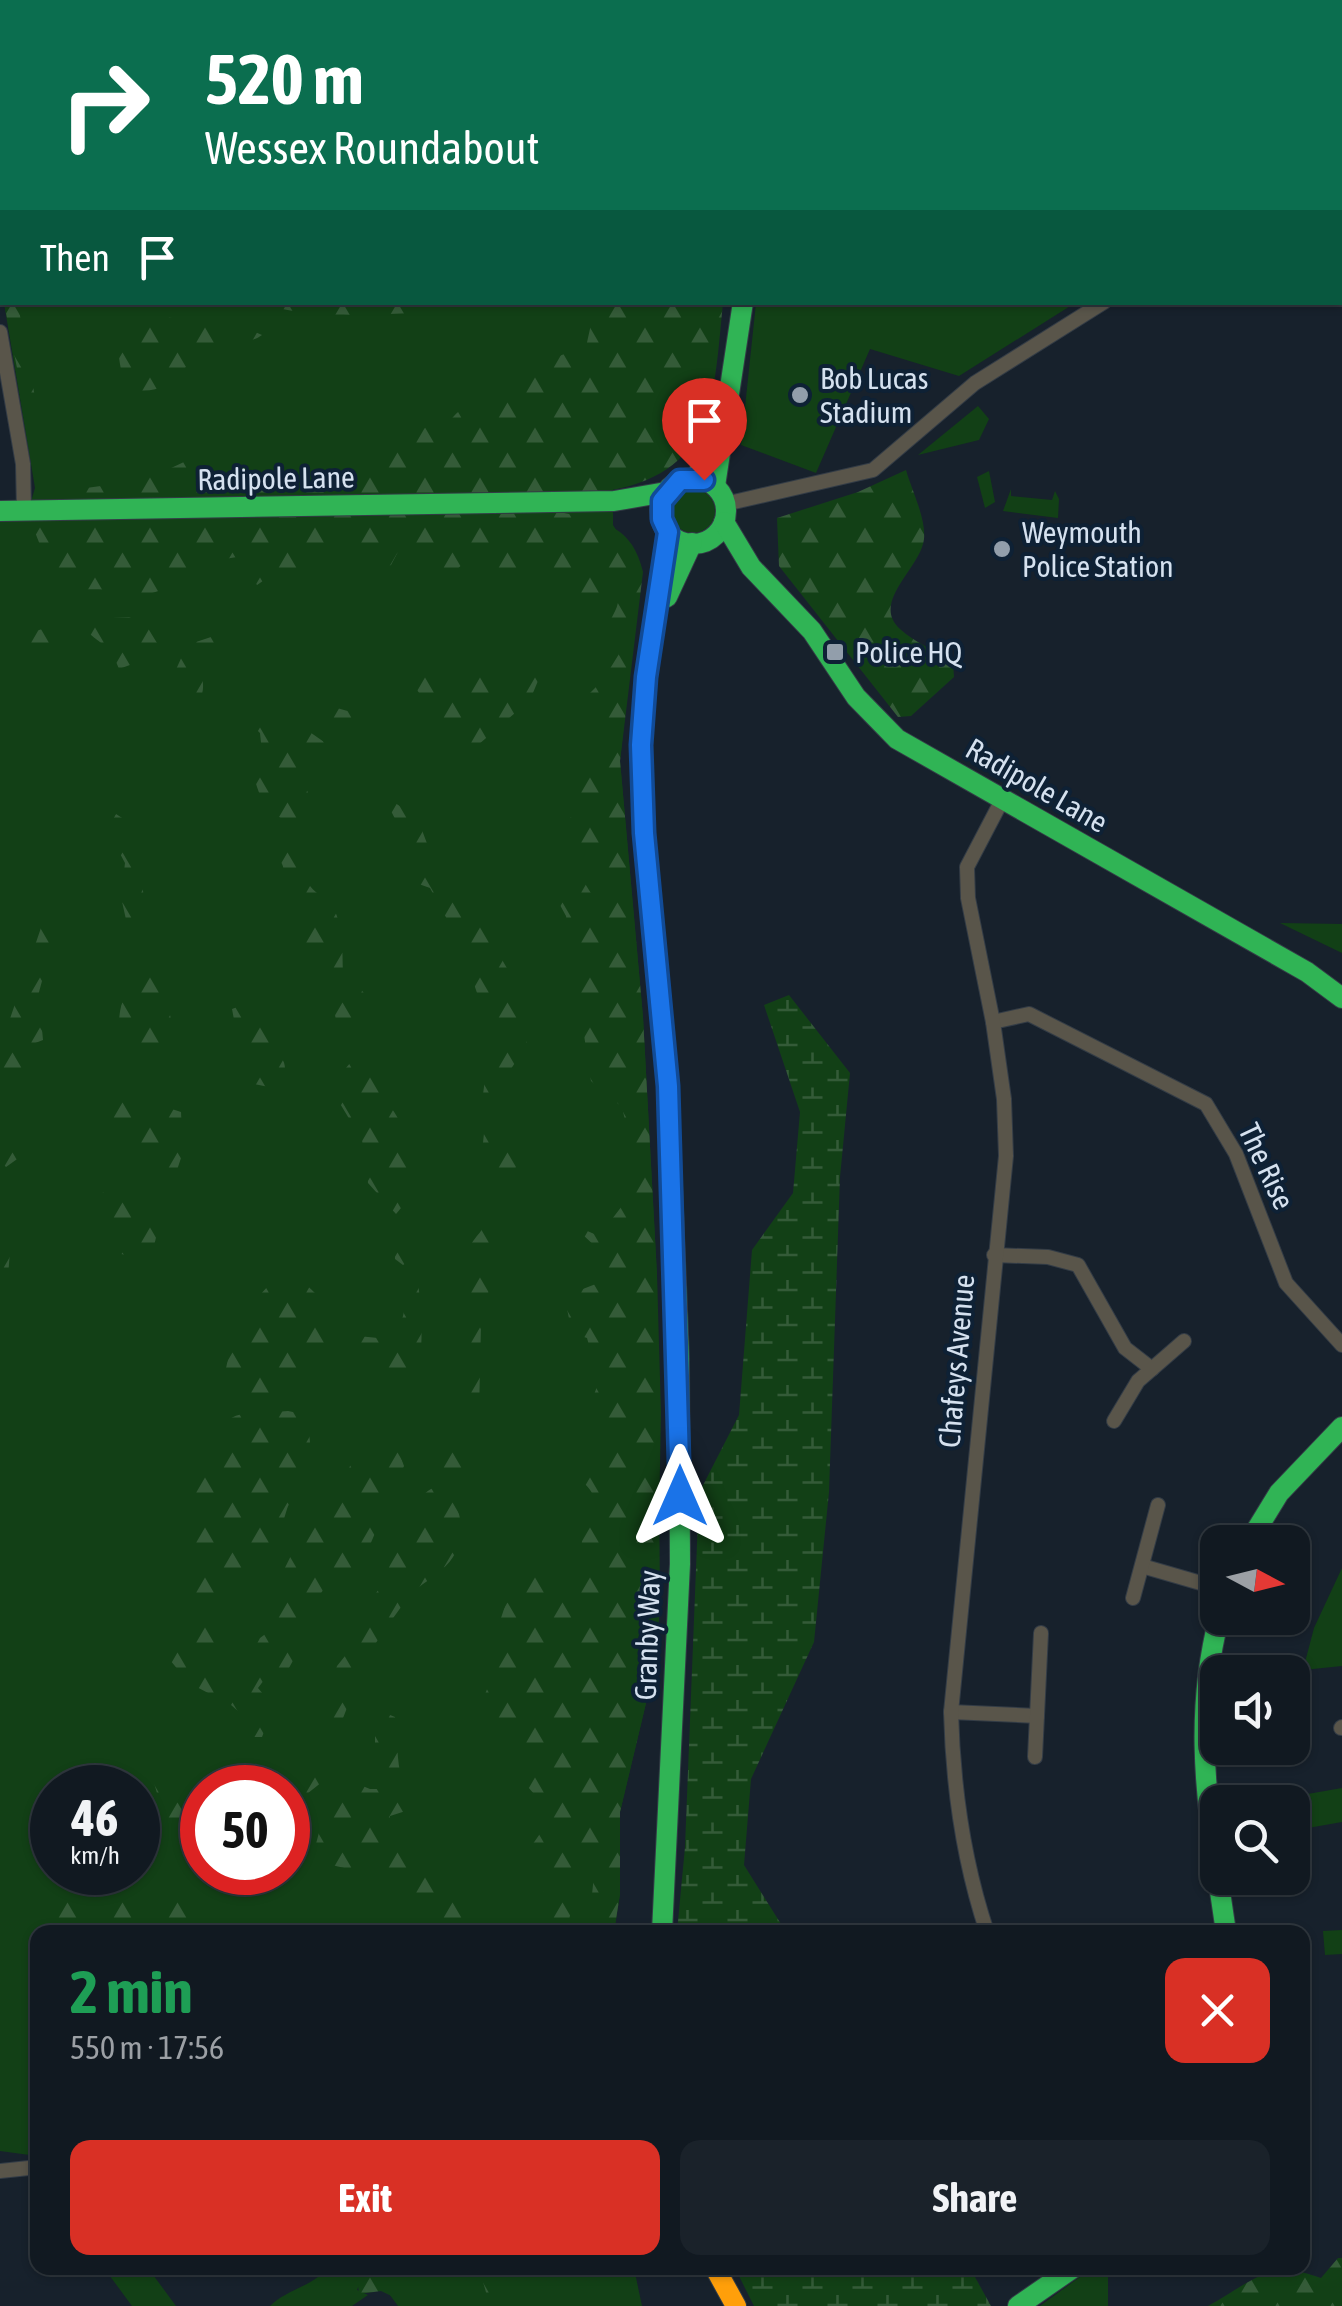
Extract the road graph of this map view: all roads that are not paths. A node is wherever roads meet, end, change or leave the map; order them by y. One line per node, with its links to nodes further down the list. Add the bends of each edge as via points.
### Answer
1 (742, 305): 5 (main road)
2 (1099, 305): 5 (street, via 947,403 873,470)
3 (0, 332): 7 (street, via 23,464)
4 (666, 492): 5 (main road, Radipole Lane, via 680,480); 6 (main road, Radipole Lane); 9 (main road, Granby Way)
5 (715, 498): 10 (main road, Granby Way); 11 (main road, Radipole Lane)
6 (614, 501): 7 (main road, Radipole Lane); 9 (main road, Radipole Lane)
7 (24, 510): 8 (main road, Radipole Lane)
8 (0, 511)
9 (665, 525): 10 (main road, Radipole Lane); 12 (main road, Granby Way)
10 (700, 542): 11 (main road, Radipole Lane); 12 (main road, Granby Way)
11 (750, 567): 13 (main road, Radipole Lane, via 895,737)
12 (656, 622): 34 (main road, Granby Way, via 641,745 668,1086 680,1564)
13 (1000, 802): 14 (main road, Radipole Lane, via 1308,972); 15 (street, Chafeys Avenue, via 967,867)
14 (1342, 998)
15 (993, 1022): 16 (street, Chafeys Avenue, via 1006,1156); 18 (street, The Rise, via 1029,1014 1206,1104 1236,1154 1286,1283)
16 (994, 1255): 19 (street, via 1078,1265 1125,1348); 29 (street, Chafeys Avenue)
17 (1184, 1341): 19 (street)
18 (1342, 1345)
19 (1152, 1369): 20 (street)
20 (1114, 1420)
21 (1342, 1427): 23 (main road, via 1279,1493)
22 (1158, 1505): 24 (street)
23 (1260, 1525)
24 (1142, 1566): 25 (street); 26 (street)
25 (1200, 1583)
26 (1134, 1598)
27 (1041, 1634): 30 (street)
28 (1216, 1635): 32 (main road)
29 (951, 1712): 30 (street); 35 (street, Chafeys Avenue, via 969,1878)
30 (1037, 1716): 31 (street)
31 (1035, 1758)
32 (1206, 1785)
33 (1221, 1895): 36 (main road)
34 (662, 1925)
35 (985, 1925)
36 (1225, 1925)
37 (30, 2168): 38 (street)
38 (0, 2171)
39 (719, 2275): 41 (main road)
40 (1063, 2275): 42 (main road)
41 (736, 2306)
42 (1018, 2306)

